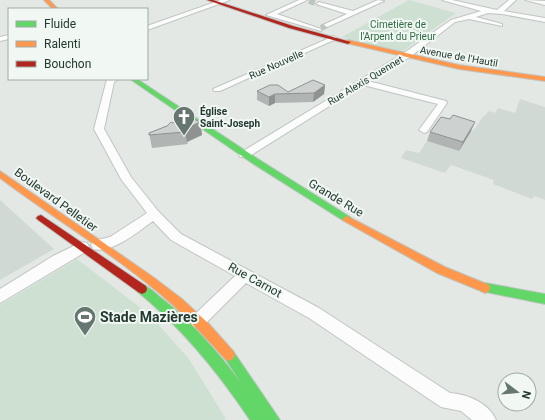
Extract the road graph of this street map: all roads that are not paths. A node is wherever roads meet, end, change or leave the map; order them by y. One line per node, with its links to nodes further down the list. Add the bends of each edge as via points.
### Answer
1 (46, 0): 11 (street)
2 (209, 0): 8 (street, Avenue de l'Hautil)
3 (306, 0): 15 (street)
4 (445, 0): 12 (street)
5 (513, 0): 13 (street, via 500,9)
6 (528, 0): 9 (street)
7 (378, 1): 14 (street, via 359,12)
8 (222, 2): 15 (street, Avenue de l'Hautil); 19 (street)
9 (545, 3)
10 (319, 4): 14 (street)
11 (55, 8)
12 (488, 11): 13 (street); 16 (street, Rue Alexis Quennet)
13 (502, 12): 17 (street)
14 (352, 13): 20 (street)
15 (267, 16): 20 (street, Avenue de l'Hautil)
16 (468, 17): 18 (street); 22 (street, Rue Alexis Quennet, via 453,21 407,55)
17 (545, 20)
18 (500, 25)
19 (148, 28)
20 (320, 29): 21 (street, Avenue de l'Hautil)
21 (334, 38): 22 (street, Avenue de l'Hautil); 27 (street, Rue Nouvelle)
22 (402, 56): 23 (street, Avenue de l'Hautil, via 480,71); 26 (street, Rue Alexis Quennet)
23 (545, 79)
24 (112, 80): 32 (street, Rue Carnot, via 99,129 127,179)
25 (134, 80): 29 (street, Grande Rue)
26 (362, 82): 28 (street, via 443,103); 29 (street, Rue Alexis Quennet)
27 (217, 89)
28 (424, 130)
29 (244, 155): 37 (street, Grande Rue, via 339,214 423,260 480,286 504,293)
30 (0, 174): 33 (street, Boulevard Pelletier)
31 (36, 214): 34 (street, Boulevard Pelletier)
32 (154, 214): 33 (street, via 114,241); 35 (street, Rue Carnot, via 176,237)
33 (98, 245): 34 (street, Boulevard Pelletier); 38 (street, Boulevard Pelletier, via 144,275)
34 (82, 247): 36 (street); 39 (street, Boulevard Pelletier, via 161,304 189,330)
35 (245, 275): 38 (street); 40 (street, Rue Carnot, via 314,313 447,401 464,403)
36 (0, 297)
37 (545, 299)
38 (198, 321): 39 (street, Boulevard Pelletier, via 224,350)
39 (260, 419)
40 (487, 420)

